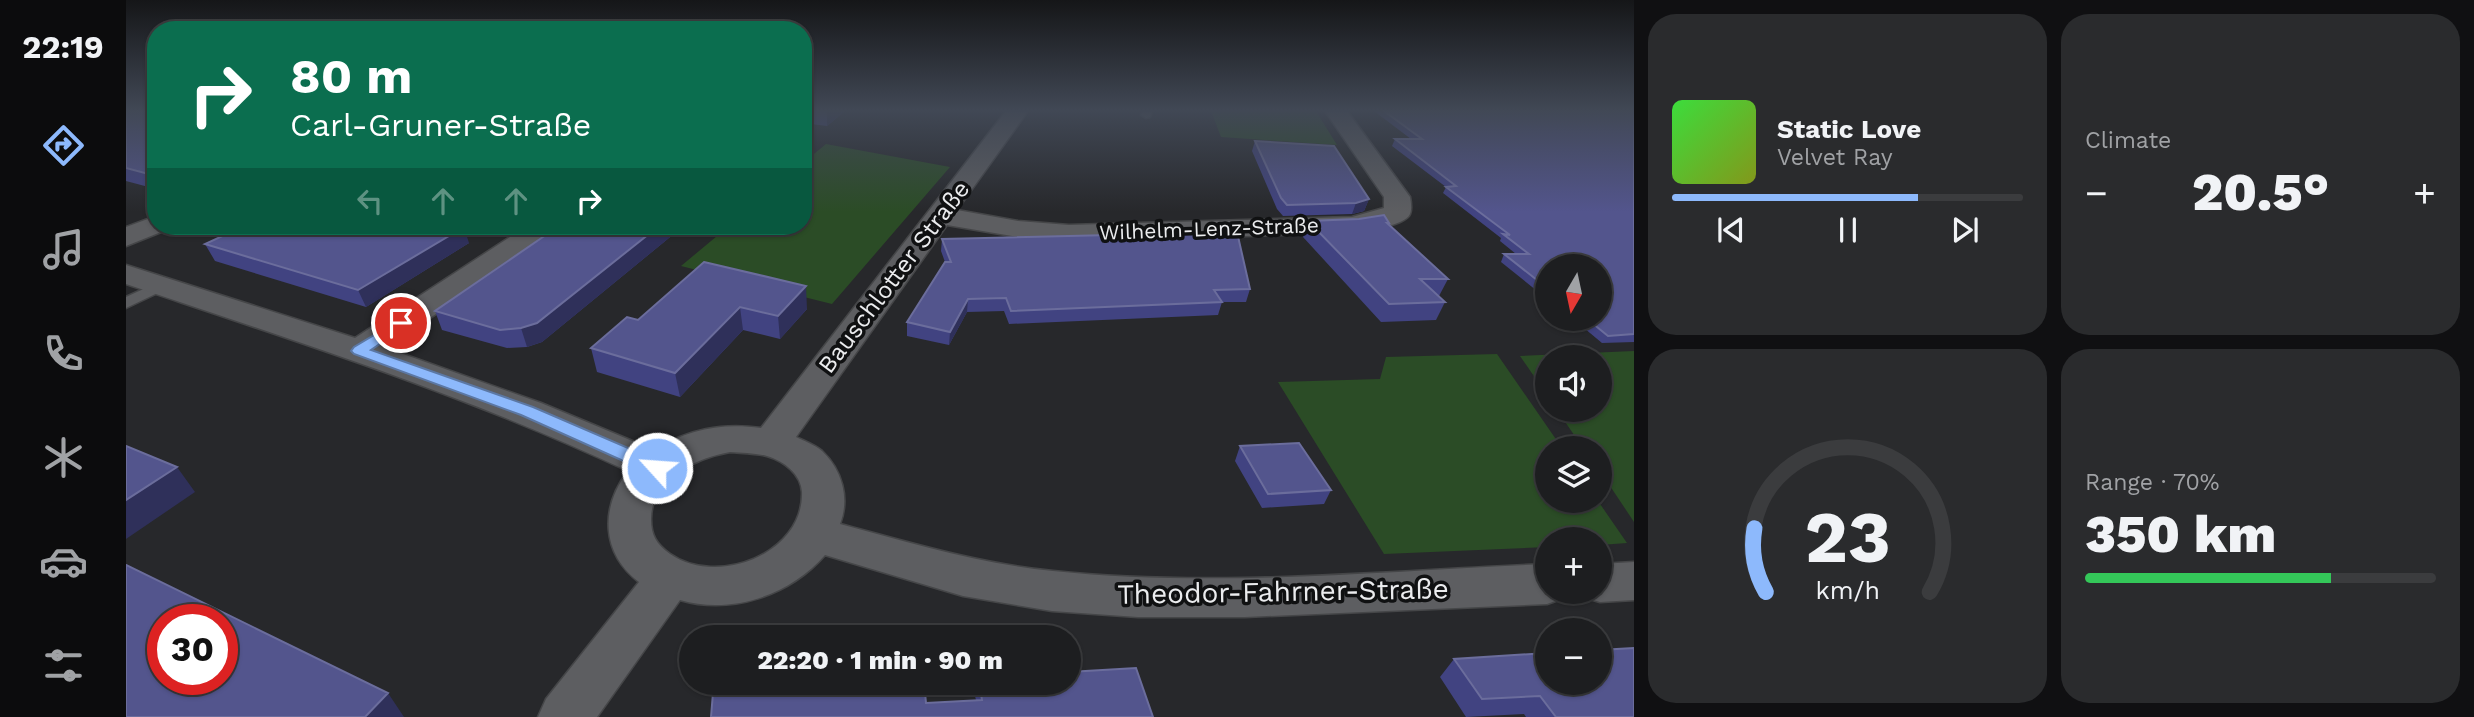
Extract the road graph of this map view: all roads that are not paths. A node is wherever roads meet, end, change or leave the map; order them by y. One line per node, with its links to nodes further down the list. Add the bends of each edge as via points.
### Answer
1 (993, 144): 3 (street, Bauschlotter Straße)
2 (1360, 144): 3 (street, Wilhelm-Lenz-Straße, via 1397,197 1398,212 1352,225 1069,233)
3 (941, 216): 11 (street, Bauschlotter Straße)
4 (147, 228): 6 (street)
5 (533, 235): 10 (street)
6 (126, 237)
7 (126, 274): 8 (street)
8 (161, 286): 9 (lane); 10 (street)
9 (126, 303)
10 (359, 351): 12 (street, via 527,411)
11 (772, 442): 12 (street, via 744,438 709,442 675,455); 13 (street, via 796,452 820,477 826,499)
12 (657, 468): 14 (street, via 634,498 629,528 640,556)
13 (816, 535): 14 (street, via 786,564 743,582 711,586); 17 (street, Theodor-Fahrner-Straße, via 963,577 1052,591 1139,597)
14 (670, 578): 18 (street)
15 (1634, 582): 16 (street)
16 (1612, 583)
17 (1535, 585)
18 (565, 717)

